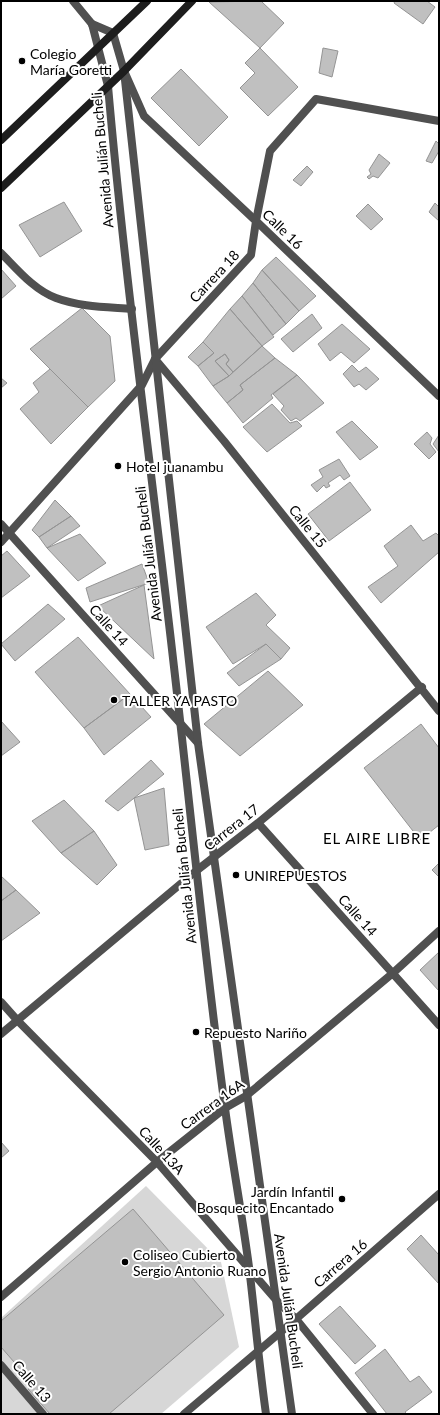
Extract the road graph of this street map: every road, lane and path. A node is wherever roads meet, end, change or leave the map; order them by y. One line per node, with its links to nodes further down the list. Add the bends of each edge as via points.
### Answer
1 (73, 1): 4 (street)
2 (147, 1): 5 (main road)
3 (192, 1): 7 (main road)
4 (92, 24): 5 (street); 6 (street, Avenida Julián Bucheli)
5 (113, 33): 6 (main road); 7 (street, Avenida Julián Bucheli)
6 (99, 47): 8 (street, Avenida Julián Bucheli); 10 (main road)
7 (124, 71): 8 (main road); 12 (street, Calle 16, via 144,116); 15 (street, Avenida Julián Bucheli)
8 (108, 86): 11 (main road); 14 (street, Avenida Julián Bucheli, via 120,219)
9 (439, 121): 12 (street, Carrera 18, via 316,99 270,151)
10 (1, 140)
11 (1, 188)
12 (256, 221): 15 (street, Carrera 18, via 251,255); 17 (street, Calle 16)
13 (1, 253): 14 (street, via 28,281 55,298 95,307)
14 (132, 309): 16 (street, Avenida Julián Bucheli)
15 (155, 359): 16 (street, Carrera 18); 21 (street, Calle 15); 24 (street, Avenida Julián Bucheli)
16 (142, 385): 19 (street, Carrera 18); 23 (street, Avenida Julián Bucheli)
17 (439, 396)
18 (1, 524): 19 (street, Calle 14)
19 (9, 534): 20 (street, Carrera 18); 23 (street, Calle 14)
20 (1, 542)
21 (422, 687): 22 (street, Calle 15); 25 (street, Carrera 17)
22 (439, 710)
23 (181, 726): 24 (street, Calle 14); 27 (street, Avenida Julián Bucheli)
24 (198, 743): 26 (street, Avenida Julián Bucheli)
25 (258, 823): 26 (street, Carrera 17); 29 (street, Calle 14)
26 (214, 858): 27 (street, Carrera 17); 34 (street, Avenida Julián Bucheli)
27 (196, 871): 31 (street, Carrera 17); 35 (street, Avenida Julián Bucheli)
28 (439, 931): 29 (street, Carrera 16A)
29 (392, 973): 32 (street, Calle 14); 34 (street, Carrera 16A)
30 (1, 1002): 31 (street, Calle 13A)
31 (17, 1020): 33 (street, Carrera 17); 36 (street, Calle 13A)
32 (439, 1025)
33 (1, 1034)
34 (246, 1096): 35 (street, Carrera 16A); 40 (street, Avenida Julián Bucheli)
35 (225, 1108): 36 (street, Carrera 16A); 38 (street, Avenida Julián Bucheli)
36 (157, 1162): 38 (street, Calle 13A); 39 (street, Carrera 16A)
37 (439, 1194): 41 (street, Carrera 16)
38 (249, 1270): 40 (street, Calle 13A); 43 (street, Avenida Julián Bucheli)
39 (1, 1297)
40 (277, 1301): 41 (street, Calle 13A); 42 (street, Avenida Julián Bucheli)
41 (296, 1319): 42 (street, Carrera 16); 49 (street, Calle 13A)
42 (280, 1332): 43 (street, Carrera 16); 48 (street, Avenida Julián Bucheli)
43 (257, 1352): 46 (street, Carrera 16); 47 (street, Avenida Julián Bucheli)
44 (1, 1365): 45 (street, Calle 13)
45 (44, 1414)
46 (184, 1414)
47 (266, 1414)
48 (292, 1414)
49 (373, 1414)

